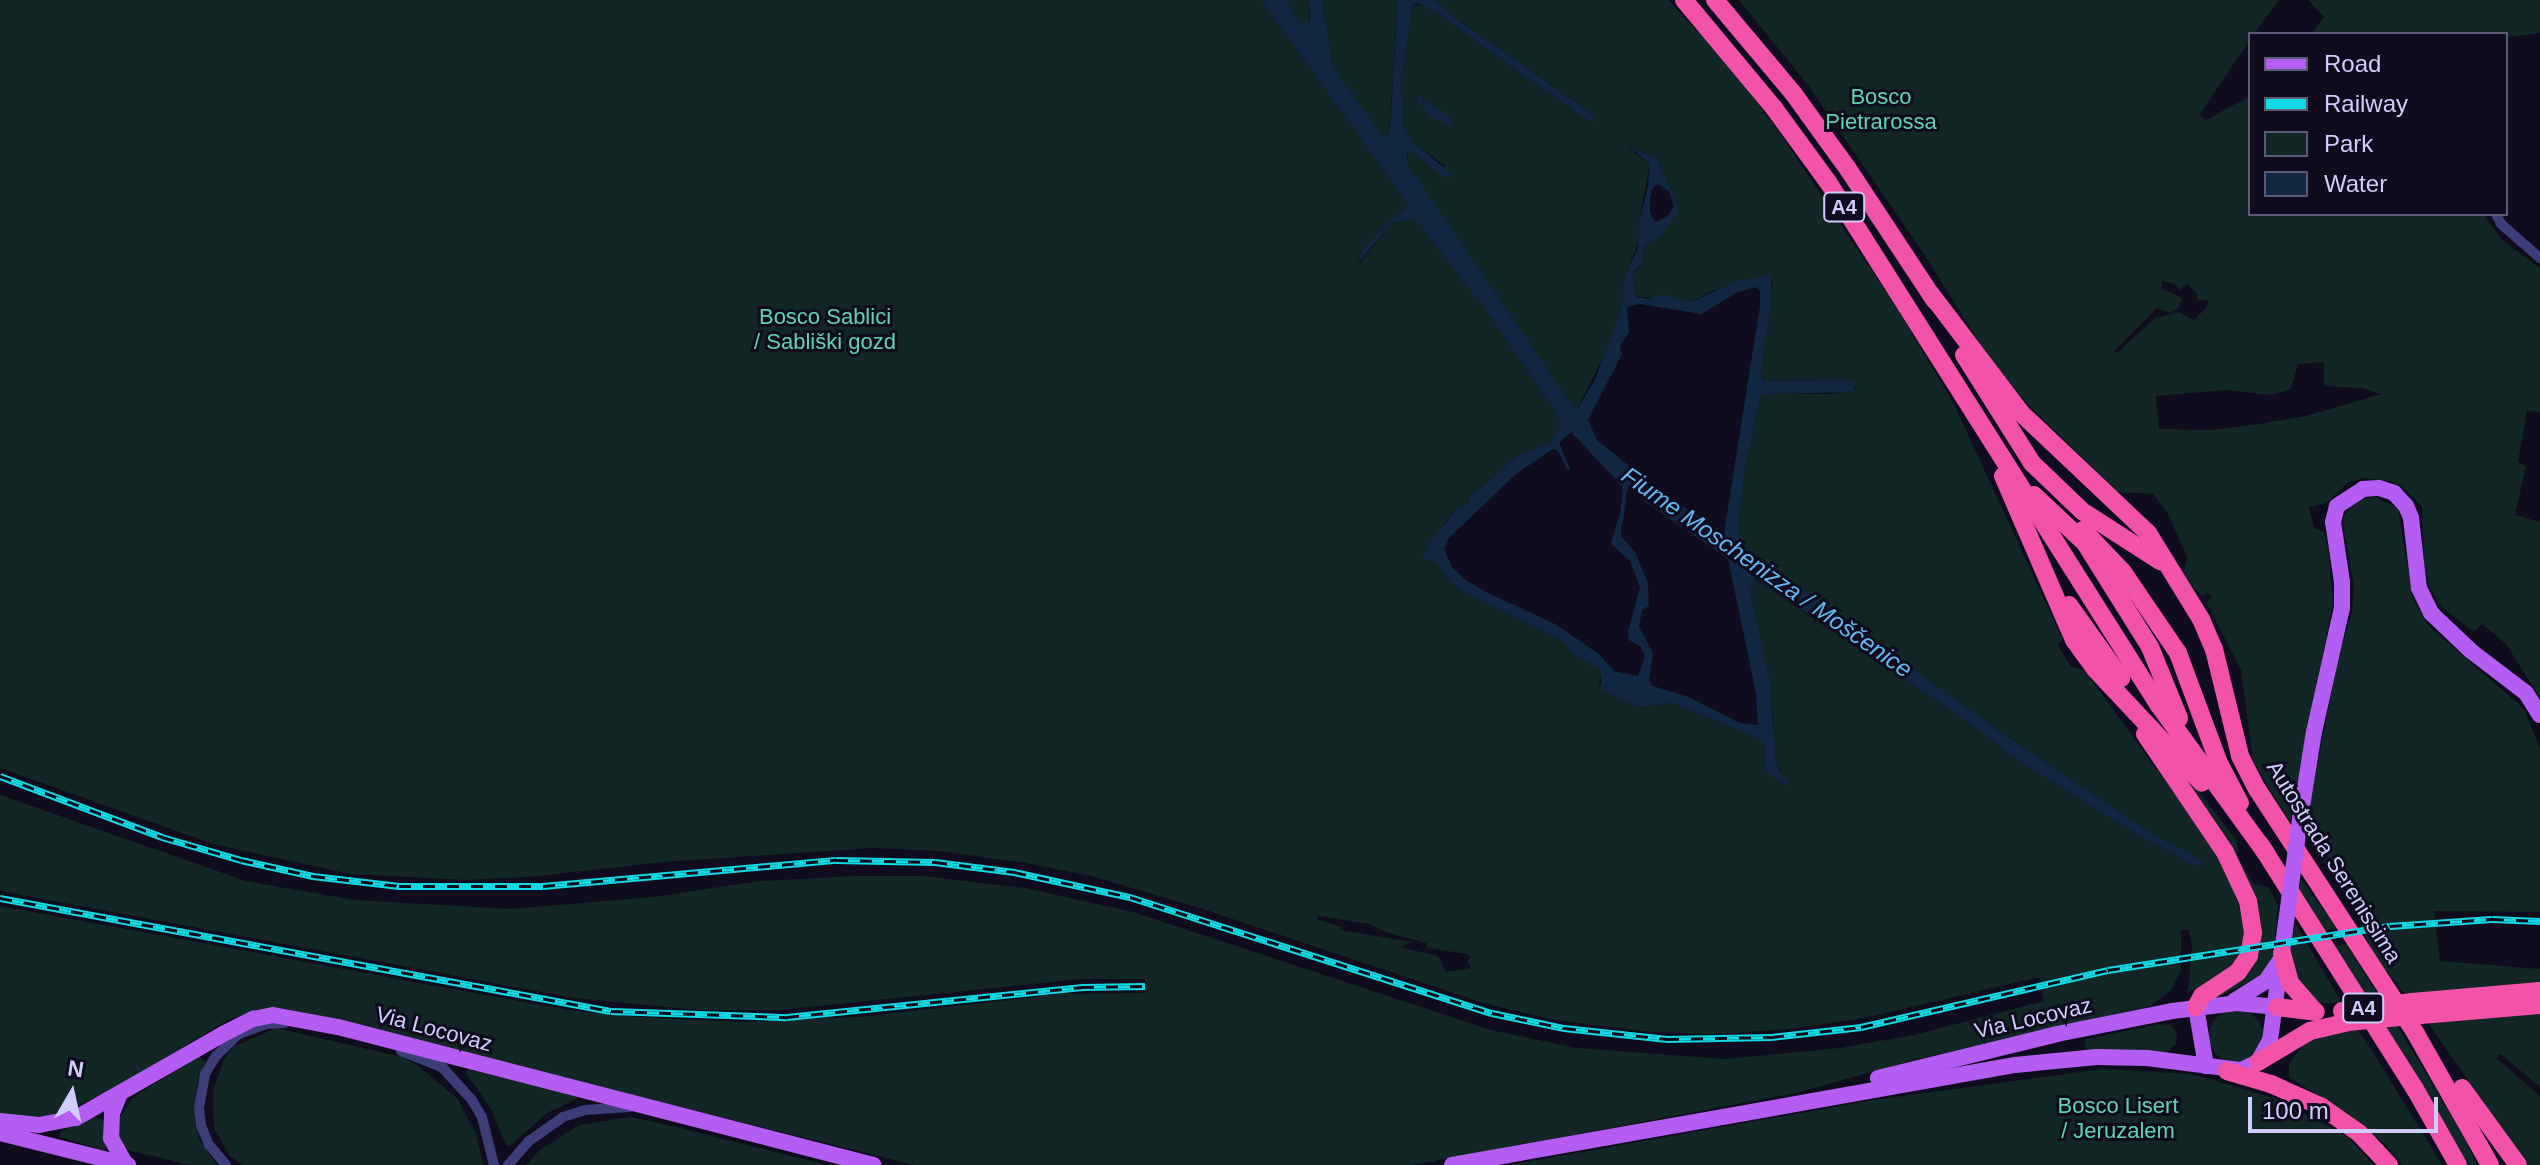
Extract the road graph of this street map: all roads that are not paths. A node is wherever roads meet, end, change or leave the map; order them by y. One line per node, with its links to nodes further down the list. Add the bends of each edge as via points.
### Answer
1 (1684, 0): 5 (highway, A4, via 1828,182)
2 (1715, 0): 19 (highway, Autostrada Serenissima / A4, via 1793,93 2040,445 2148,542 2170,570 2214,649 2240,756 2257,789)
3 (2497, 216): 4 (street)
4 (2540, 258)
5 (1983, 430): 6 (highway, A4, via 2067,602); 7 (highway, A4, via 2074,640); 9 (highway, A4, via 2158,704); 9 (highway, A4, via 2034,490 2095,539 2178,653 2219,763)
6 (2106, 661): 7 (highway); 9 (highway, A4)
7 (2128, 702): 9 (highway, A4); 14 (highway, via 2225,852 2248,901 2253,933 2249,956)
8 (2540, 715): 10 (main road, bridge, via 2520,687 2431,613 2419,588 2411,518 2394,493 2363,489 2337,506 2333,522 2342,608 2314,732)
9 (2266, 853): 37 (highway, A4)
10 (2282, 953): 12 (main road, via 2266,981); 15 (main road); 17 (highway, via 2290,983)
11 (2540, 991): 16 (highway)
12 (2227, 1003): 14 (main road, Via Locovaz); 15 (main road, Via Locovaz)
13 (2540, 1005): 16 (highway)
14 (2196, 1007): 22 (main road); 26 (main road, Via Locovaz, via 2027,1041)
15 (2277, 1007): 17 (highway); 21 (main road, via 2270,1040)
16 (2417, 1008): 18 (highway, bridge)
17 (2315, 1012): 18 (highway)
18 (2345, 1017): 21 (highway)
19 (2416, 1034): 38 (highway, Autostrada Serenissima / A4); 39 (highway)
20 (420, 1047): 23 (street); 25 (main road, Via Locovaz, via 273,1015 223,1034); 27 (main road, Via Locovaz)
21 (2258, 1062): 24 (main road, Via Locovaz)
22 (2206, 1066): 24 (main road, Via Locovaz); 26 (main road, Via Locovaz, via 2097,1057)
23 (444, 1068): 31 (street, Via Locovaz, via 409,1053 302,1026 282,1023 249,1029 228,1041 216,1056 201,1093 201,1125); 32 (street, via 482,1117)
24 (2227, 1071): 36 (highway, via 2322,1107 2359,1133)
25 (119, 1096): 28 (main road, Via Locovaz, via 59,1123); 30 (main road, via 111,1138)
26 (1803, 1100): 35 (main road, Via Locovaz)
27 (641, 1107): 33 (street, via 563,1117 529,1141); 34 (main road, Via Locovaz)
28 (0, 1121)
29 (0, 1133): 30 (main road)
30 (127, 1165)
31 (226, 1165)
32 (494, 1165)
33 (508, 1165)
34 (873, 1165)
35 (1452, 1165)
36 (2389, 1165)
37 (2458, 1165)
38 (2490, 1165)
39 (2518, 1165)

